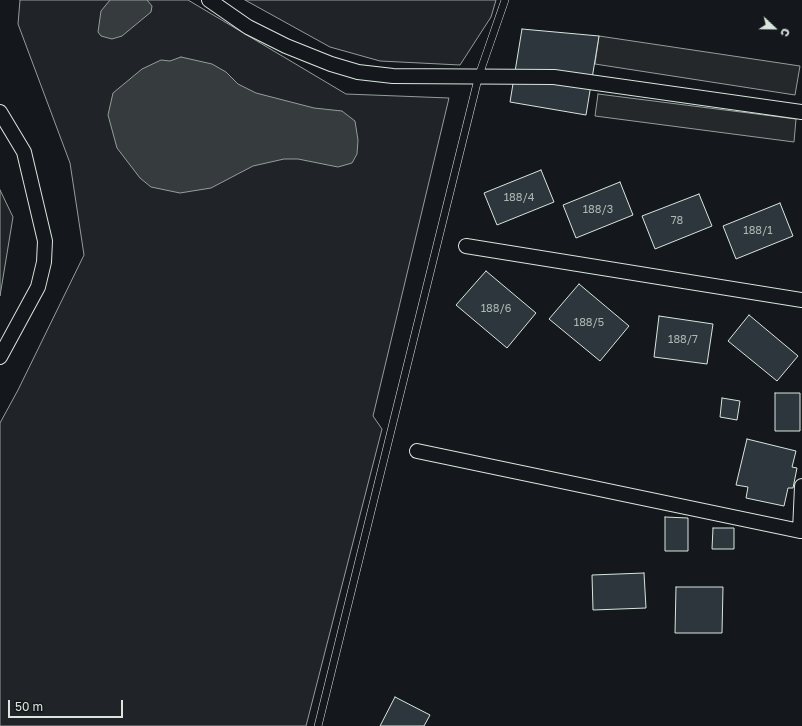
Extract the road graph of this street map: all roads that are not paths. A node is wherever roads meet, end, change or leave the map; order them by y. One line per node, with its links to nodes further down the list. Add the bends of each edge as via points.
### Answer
1 (209, 0): 3 (street, via 248,27 286,46 358,72 393,76)
2 (505, 0): 3 (lane)
3 (479, 75): 5 (street, via 554,77); 12 (lane)
4 (0, 112): 8 (street, via 24,152 45,248 38,287)
5 (802, 112)
6 (466, 246): 7 (street)
7 (802, 300)
8 (0, 357)
9 (417, 451): 11 (street)
10 (802, 486): 11 (street)
11 (801, 531)
12 (318, 726)

